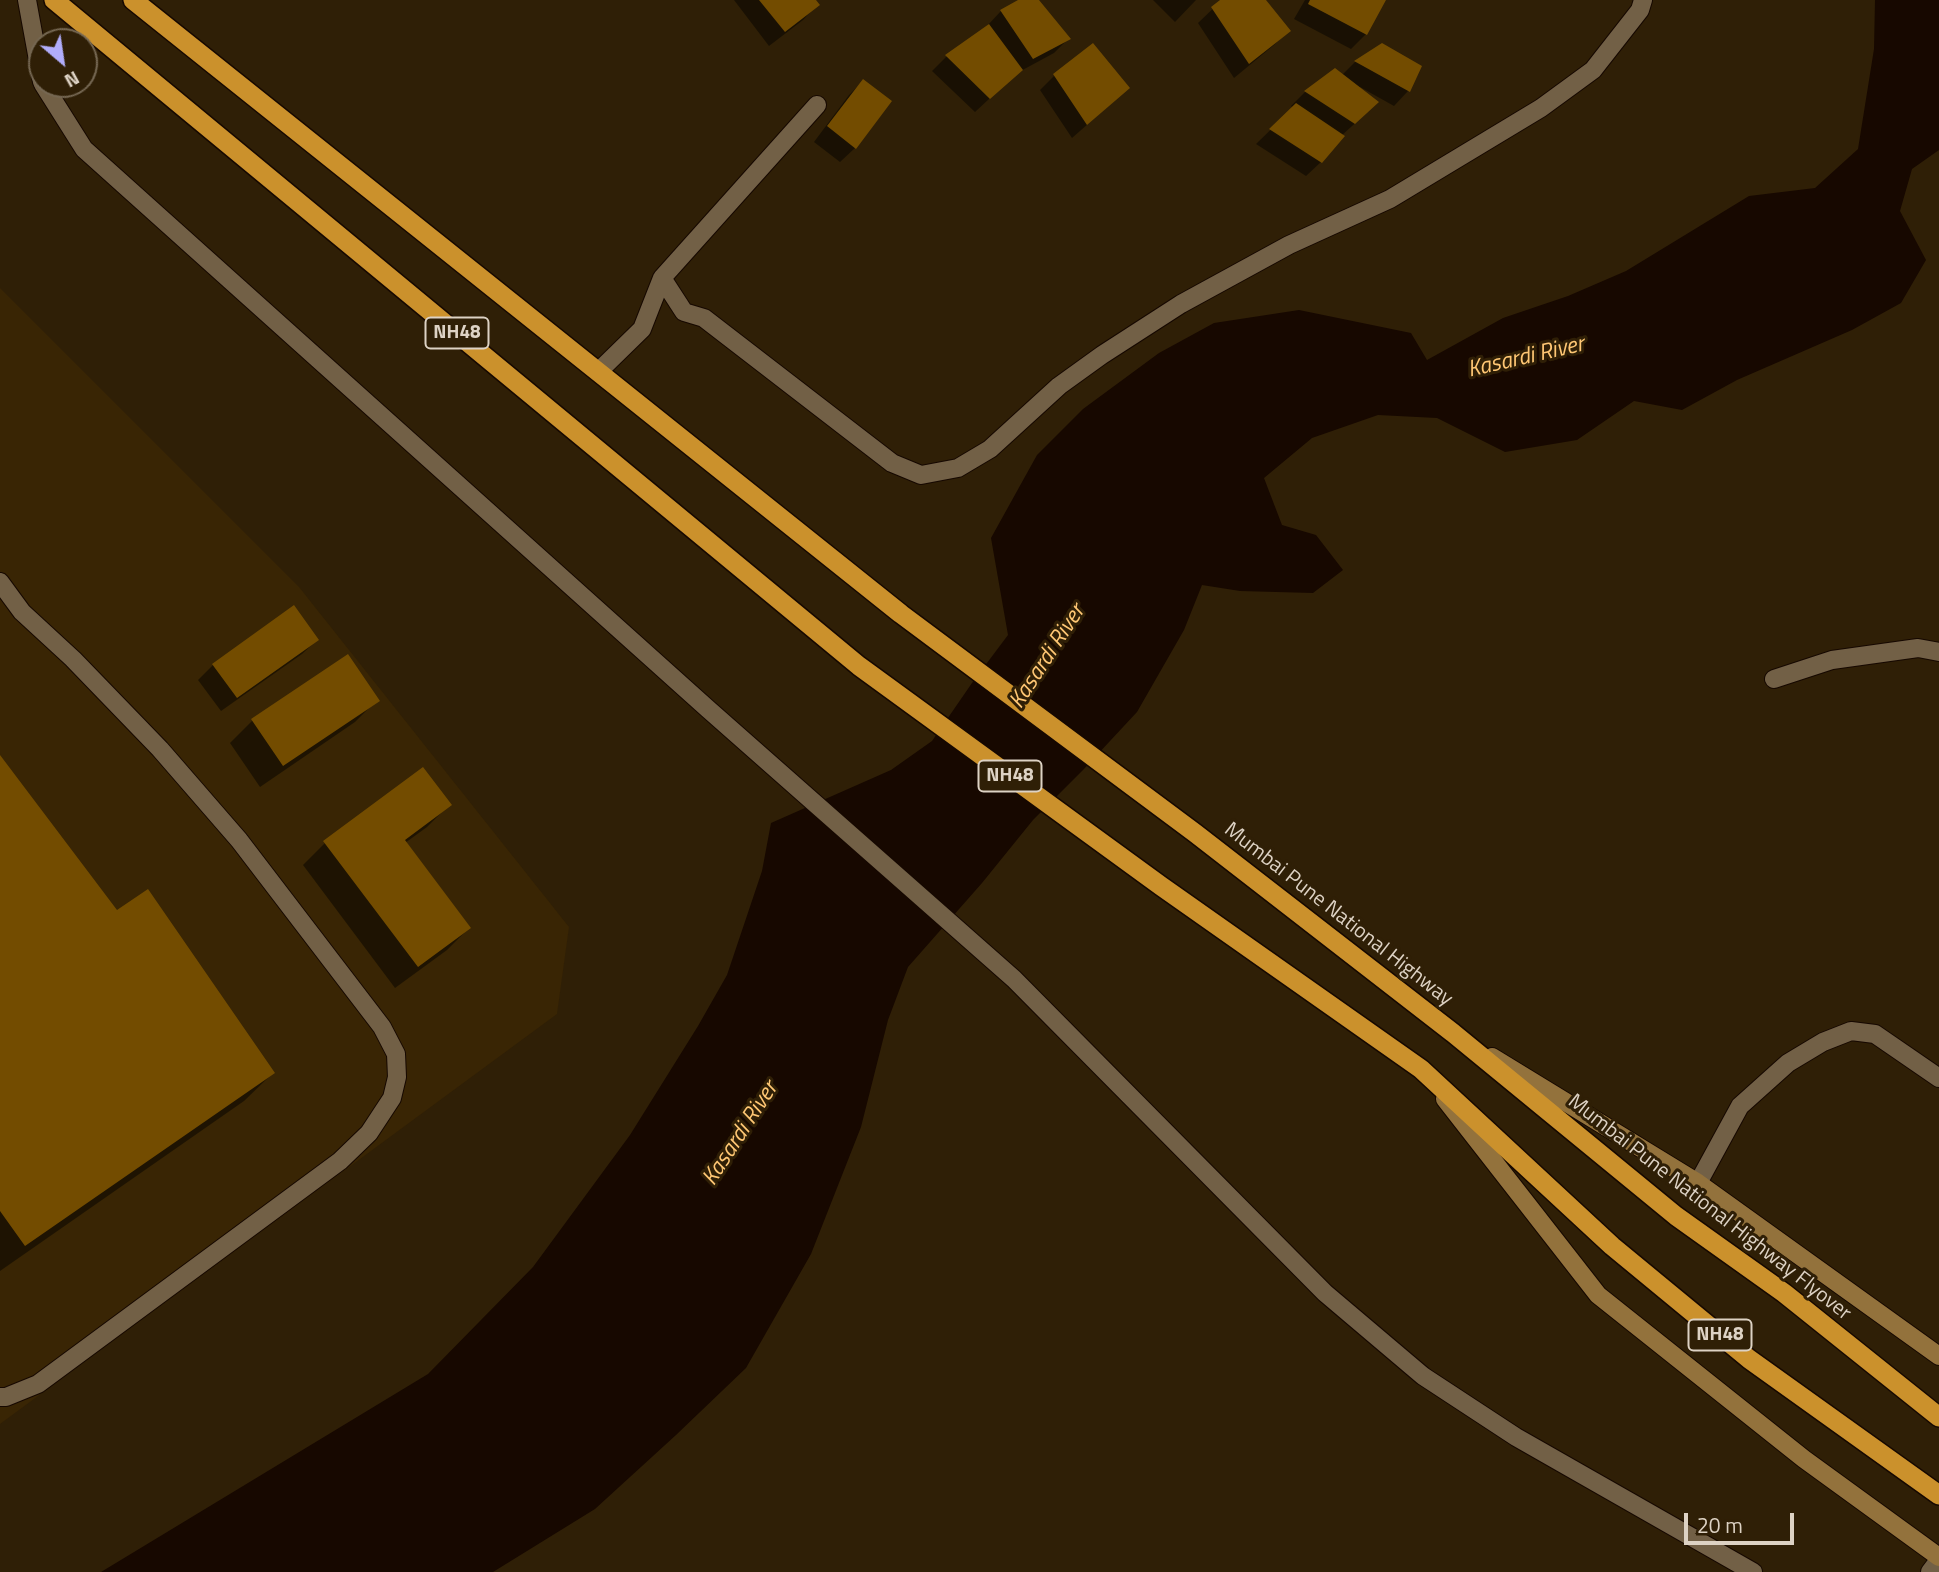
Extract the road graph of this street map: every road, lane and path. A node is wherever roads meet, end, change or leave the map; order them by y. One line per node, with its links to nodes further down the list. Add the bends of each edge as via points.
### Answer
1 (27, 0): 5 (street)
2 (54, 0): 14 (highway, NH48, via 859,666)
3 (133, 0): 9 (highway, NH48)
4 (1643, 0): 8 (street, via 1593,70 1541,108 1390,199 1289,245 1181,304 1059,386 990,449 958,468 920,475 892,463 704,318 684,312)
5 (32, 28)
6 (52, 98): 22 (street, via 84,149 1014,979 1325,1293 1423,1376 1516,1437)
7 (817, 105): 8 (street)
8 (662, 278): 9 (street, via 642,329)
9 (598, 372): 13 (highway, Mumbai Pune National Highway / NH48, via 901,614)
10 (0, 582): 18 (street, via 22,612 160,749 239,840 382,1027 396,1054 397,1077 392,1098 369,1133 340,1161 38,1384)
11 (1939, 652): 12 (street, via 1917,648 1832,660)
12 (1774, 680)
13 (1453, 1033): 16 (main road); 19 (highway, Mumbai Pune National Highway Flyover / NH48, via 1676,1216 1784,1293)
14 (1421, 1069): 20 (highway, NH48, via 1612,1246 1749,1359); 21 (main road, via 1598,1295 1804,1459)
15 (1939, 1078): 16 (street, via 1875,1034 1851,1031 1823,1042 1788,1063 1740,1106)
16 (1698, 1183): 17 (main road)
17 (1939, 1356)
18 (0, 1397)
19 (1939, 1417)
20 (1939, 1495)
21 (1939, 1559): 23 (street)
22 (1753, 1572)
23 (1930, 1572)

